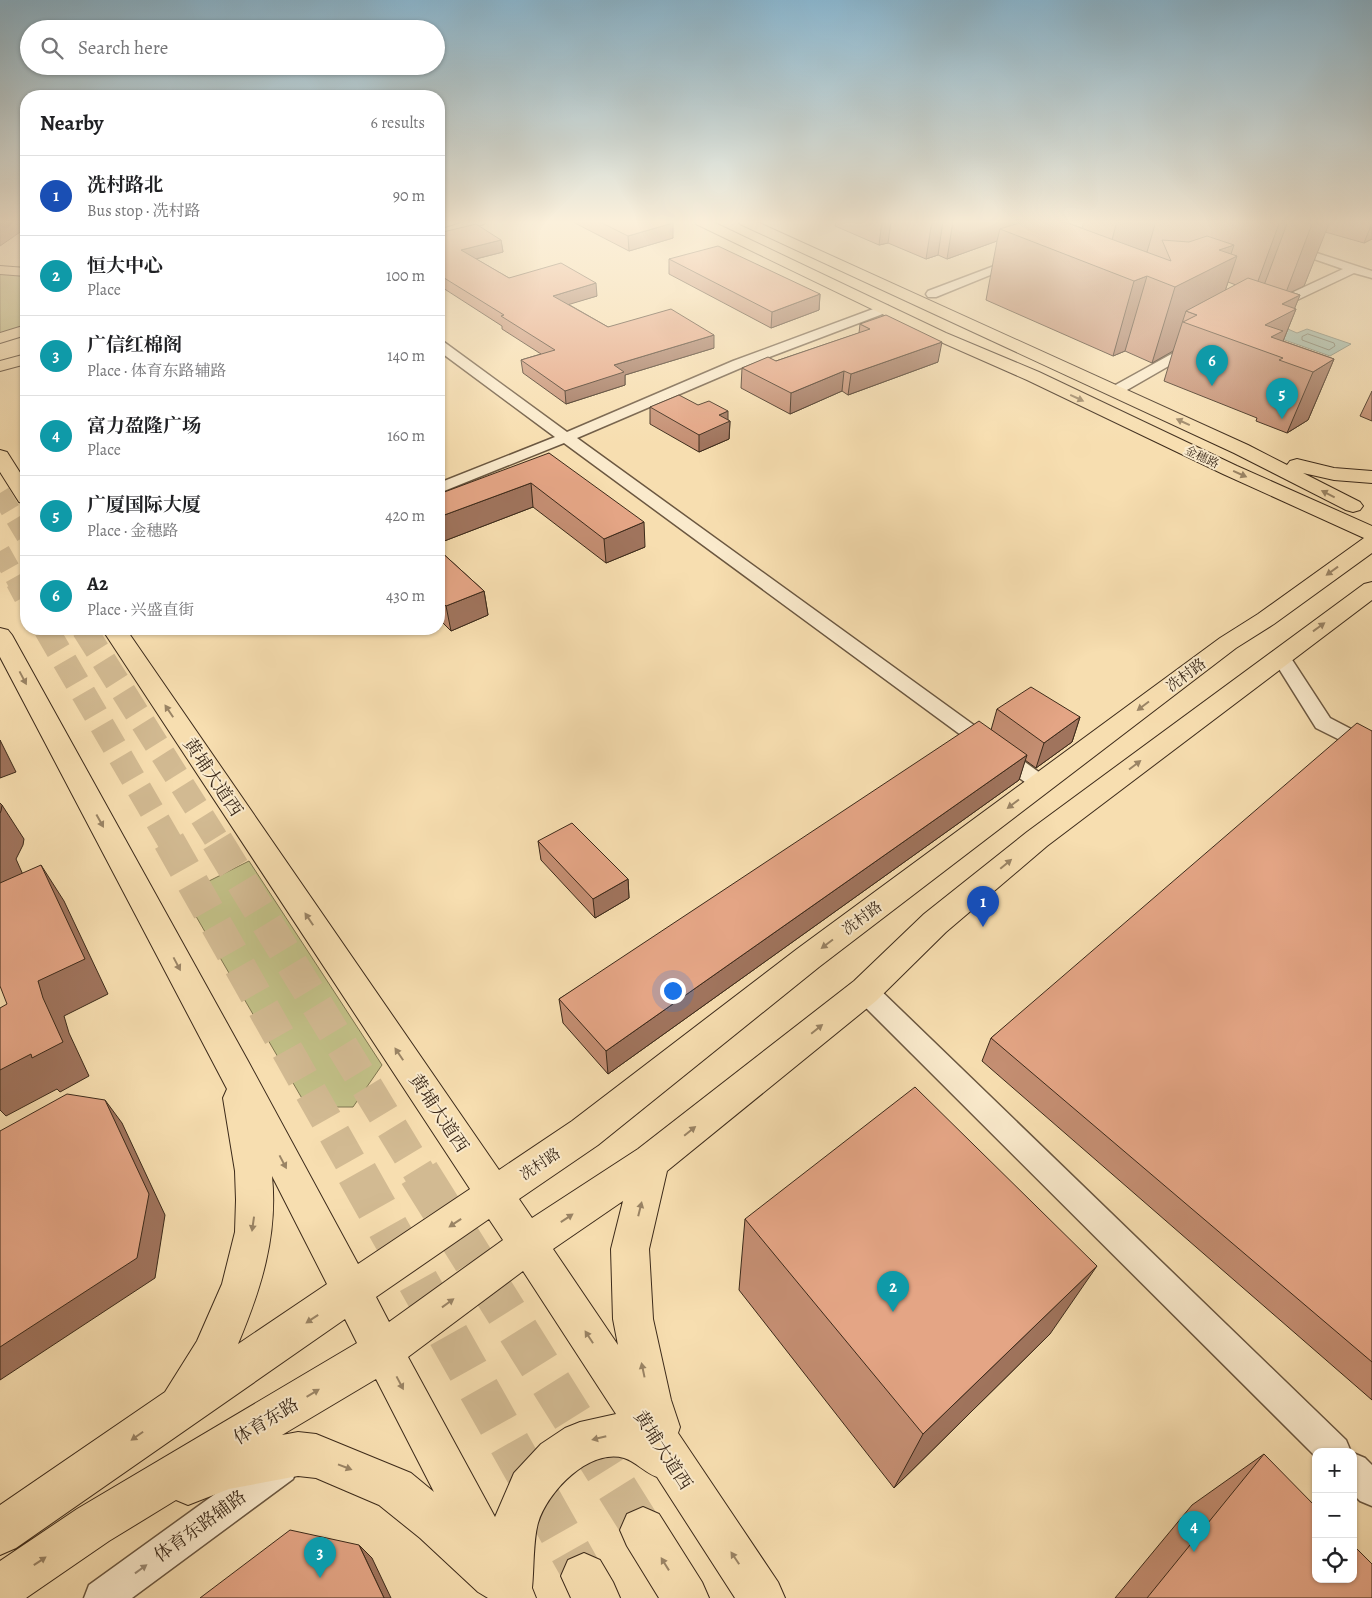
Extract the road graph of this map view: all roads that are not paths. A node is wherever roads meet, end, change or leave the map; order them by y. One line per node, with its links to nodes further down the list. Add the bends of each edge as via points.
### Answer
1 (856, 296): 6 (main road)
2 (883, 296): 17 (main road)
3 (906, 296): 15 (main road)
4 (935, 296): 15 (main road, via 1020,336)
5 (1299, 296): 7 (street)
6 (884, 309): 17 (main road); 19 (street, via 738,364)
7 (1261, 310)
8 (20, 334): 10 (main road)
9 (1208, 338): 18 (street)
10 (0, 339)
11 (20, 345): 13 (main road)
12 (445, 349): 19 (street)
13 (0, 350)
14 (20, 361): 16 (main road)
15 (1060, 365): 18 (main road, 金穗路)
16 (0, 366)
17 (1033, 376): 26 (main road, 金穗路, one-way to 26)
18 (1115, 391): 20 (main road, 金穗路, one-way to 18)
19 (565, 438): 23 (street); 33 (street)
20 (1241, 449): 22 (main road, via 1319,472); 25 (main road, 金穗路, one-way to 20)
21 (1, 460): 24 (main road)
22 (1372, 477)
23 (445, 486)
24 (20, 489)
25 (1372, 515)
26 (1372, 534)
27 (1372, 543): 33 (main road, 冼村路, one-way to 33, via 1228,644)
28 (1368, 595): 31 (main road, one-way to 28)
29 (0, 635): 35 (main road, one-way to 35)
30 (118, 635): 37 (main road, 黄埔大道西, one-way to 30)
31 (1280, 656): 32 (street, via 1323,723); 34 (main road, one-way to 31, via 935,923 1037,839)
32 (1372, 749)
33 (1040, 783): 37 (main road, 冼村路, one-way to 37, via 808,958 586,1133)
34 (865, 991): 36 (main road, one-way to 34); 42 (street)
35 (236, 1072): 39 (main road, one-way to 39); 41 (main road, one-way to 41, via 253,1168 255,1217 250,1246 239,1289 214,1350)
36 (652, 1161): 38 (main road, one-way to 36); 44 (main road, one-way to 36, via 650,1400 633,1320 630,1249)
37 (495, 1196): 38 (main road, 黄埔大道西); 39 (main road, 冼村路, one-way to 39)
38 (527, 1245): 40 (main road, 体育东路, one-way to 38); 44 (main road, 黄埔大道西, one-way to 38)
39 (352, 1292): 40 (main road); 41 (main road, one-way to 41)
40 (383, 1351): 47 (main road, 体育东路, one-way to 40); 51 (main road, one-way to 51)
41 (177, 1408): 49 (main road, one-way to 49)
42 (1330, 1448)
43 (298, 1454): 47 (main road, via 229,1467); 51 (main road, one-way to 51, via 316,1456 395,1490 436,1522); 52 (street, 体育东路辅路, one-way to 43)
44 (673, 1466): 51 (main road, one-way to 51, via 633,1438 612,1435 580,1443 556,1458 530,1489 515,1523); 54 (main road, 黄埔大道西, one-way to 44)
45 (1357, 1474): 46 (street)
46 (1372, 1489)
47 (93, 1525): 50 (main road, 体育东路, one-way to 47)
48 (643, 1530): 53 (main road, one-way to 48)
49 (0, 1532)
50 (0, 1588)
51 (511, 1594)
52 (102, 1598)
53 (686, 1598)
54 (762, 1598)

